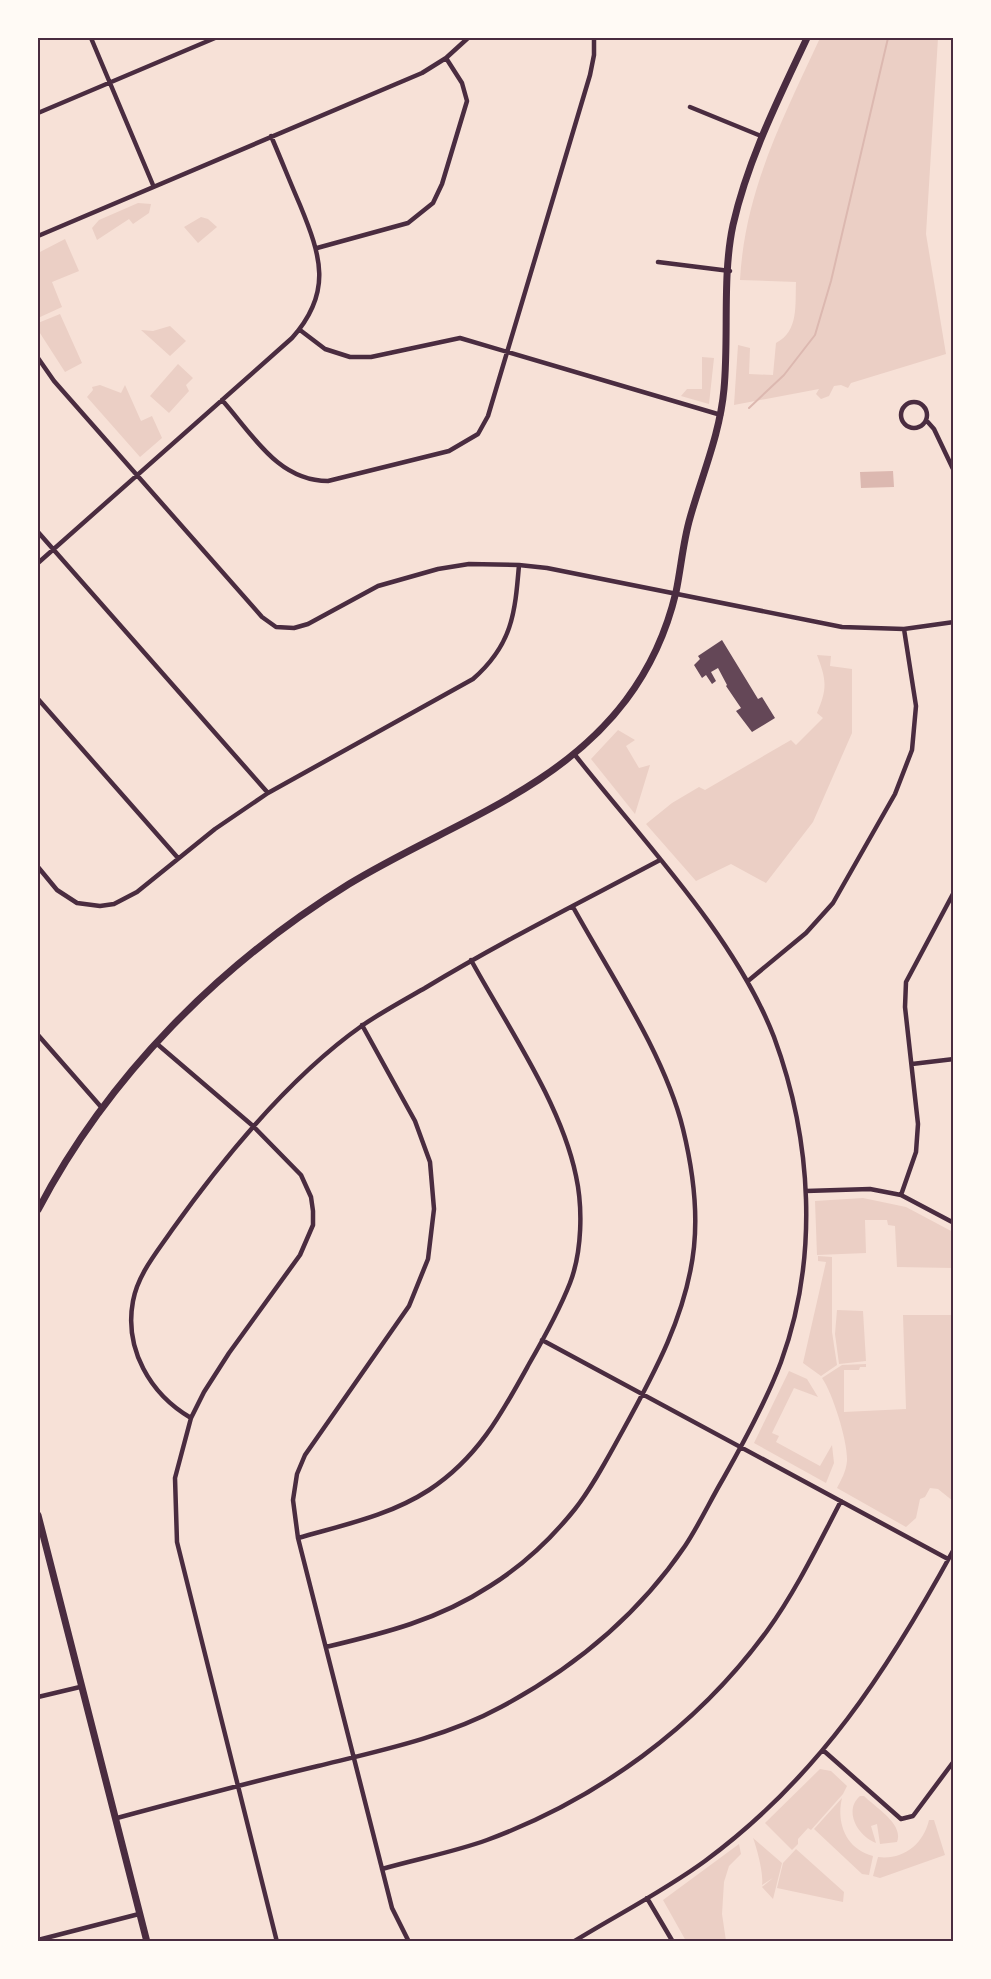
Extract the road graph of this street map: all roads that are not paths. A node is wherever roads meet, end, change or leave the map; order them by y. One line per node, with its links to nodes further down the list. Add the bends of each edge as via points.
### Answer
1 (91, 38): 7 (street)
2 (215, 38): 7 (street)
3 (468, 38): 6 (street)
4 (594, 38): 18 (street, via 590,75)
5 (807, 38): 11 (main road)
6 (446, 58): 10 (street, via 422,73); 14 (street, via 462,83 467,101 433,203 408,223)
7 (109, 82): 9 (street); 12 (street)
8 (690, 107): 11 (street)
9 (38, 113)
10 (271, 136): 12 (street); 14 (street)
11 (761, 136): 16 (main road, via 732,229)
12 (153, 185): 13 (street)
13 (38, 236)
14 (316, 248): 17 (street, via 321,273 319,288)
15 (658, 262): 16 (street)
16 (730, 271): 21 (main road)
17 (300, 330): 18 (street, via 325,350 350,357 371,357 454,337); 20 (street)
18 (507, 352): 20 (street, via 488,416 469,441 449,451 328,482 306,480 287,472); 21 (street)
19 (38, 358): 24 (street)
20 (222, 400): 24 (street)
21 (721, 415): 29 (main road, via 690,519)
22 (926, 420): 22 (street, via 926,410 919,403 909,402 902,409 901,419 908,427 918,427); 23 (street)
23 (954, 471)
24 (137, 474): 26 (street); 28 (street, via 262,617 276,627 308,624 378,586 438,569 469,564)
25 (38, 532): 26 (street)
26 (52, 549): 27 (street); 34 (street)
27 (38, 563)
28 (519, 564): 29 (street); 34 (street, via 511,628 488,666 473,679)
29 (675, 595): 31 (street, via 842,627); 33 (main road, via 660,642 637,684)
30 (954, 622): 31 (street)
31 (904, 629): 41 (street, via 916,706 912,750 895,794 833,903 806,933)
32 (38, 699): 35 (street)
33 (575, 755): 36 (street); 44 (main road, via 540,780 350,884 297,919 244,959)
34 (268, 793): 35 (street)
35 (178, 858): 37 (street, via 127,898 100,906 66,897)
36 (660, 860): 39 (street); 41 (street)
37 (38, 867)
38 (954, 892): 46 (street, via 906,982)
39 (573, 907): 40 (street); 54 (street, via 669,1085 690,1163 694,1245 687,1292)
40 (471, 960): 42 (street); 53 (street, via 550,1102 576,1176 579,1242 571,1282)
41 (748, 981): 49 (street, via 773,1036 800,1125)
42 (362, 1025): 48 (street); 59 (street, via 415,1121 430,1162 434,1209 428,1259 409,1306 305,1455 293,1500)
43 (38, 1035): 47 (street)
44 (156, 1043): 47 (main road); 48 (street)
45 (954, 1059): 46 (street)
46 (912, 1064): 50 (street, via 917,1143)
47 (102, 1108): 51 (main road)
48 (253, 1126): 55 (street, via 301,1175 310,1197 313,1225 300,1255 229,1353); 55 (street, via 222,1161 145,1269 133,1302 131,1326 141,1365 167,1402)
49 (806, 1191): 50 (street, via 870,1189); 56 (street, via 804,1267 795,1315 780,1363)
50 (901, 1195): 52 (street)
51 (38, 1210)
52 (954, 1223)
53 (542, 1340): 54 (street); 59 (street, via 492,1431 460,1466 398,1508)
54 (643, 1394): 56 (street); 62 (street, via 591,1487 537,1551 490,1586 444,1612 405,1628)
55 (191, 1418): 68 (street, via 175,1478 177,1542)
56 (740, 1448): 57 (street); 66 (street, via 685,1546 640,1603 599,1642 555,1676 497,1709 443,1731)
57 (842, 1502): 61 (street); 70 (street, via 767,1632 723,1684 647,1753 604,1784 538,1819 486,1840)
58 (38, 1515): 63 (main road)
59 (298, 1538): 62 (street)
60 (954, 1549): 61 (street)
61 (948, 1559): 65 (street, via 882,1673)
62 (326, 1647): 66 (street)
63 (80, 1687): 64 (street); 69 (main road)
64 (38, 1696)
65 (824, 1751): 67 (street, via 901,1819 913,1816); 71 (street, via 740,1833 704,1862)
66 (354, 1757): 68 (street); 70 (street)
67 (954, 1761)
68 (238, 1786): 69 (street); 75 (street)
69 (117, 1818): 72 (main road)
70 (382, 1869): 76 (street, via 392,1908)
71 (647, 1898): 77 (street); 78 (street)
72 (140, 1914): 73 (street); 74 (main road)
73 (38, 1940)
74 (147, 1941)
75 (277, 1941)
76 (409, 1941)
77 (573, 1941)
78 (673, 1941)

